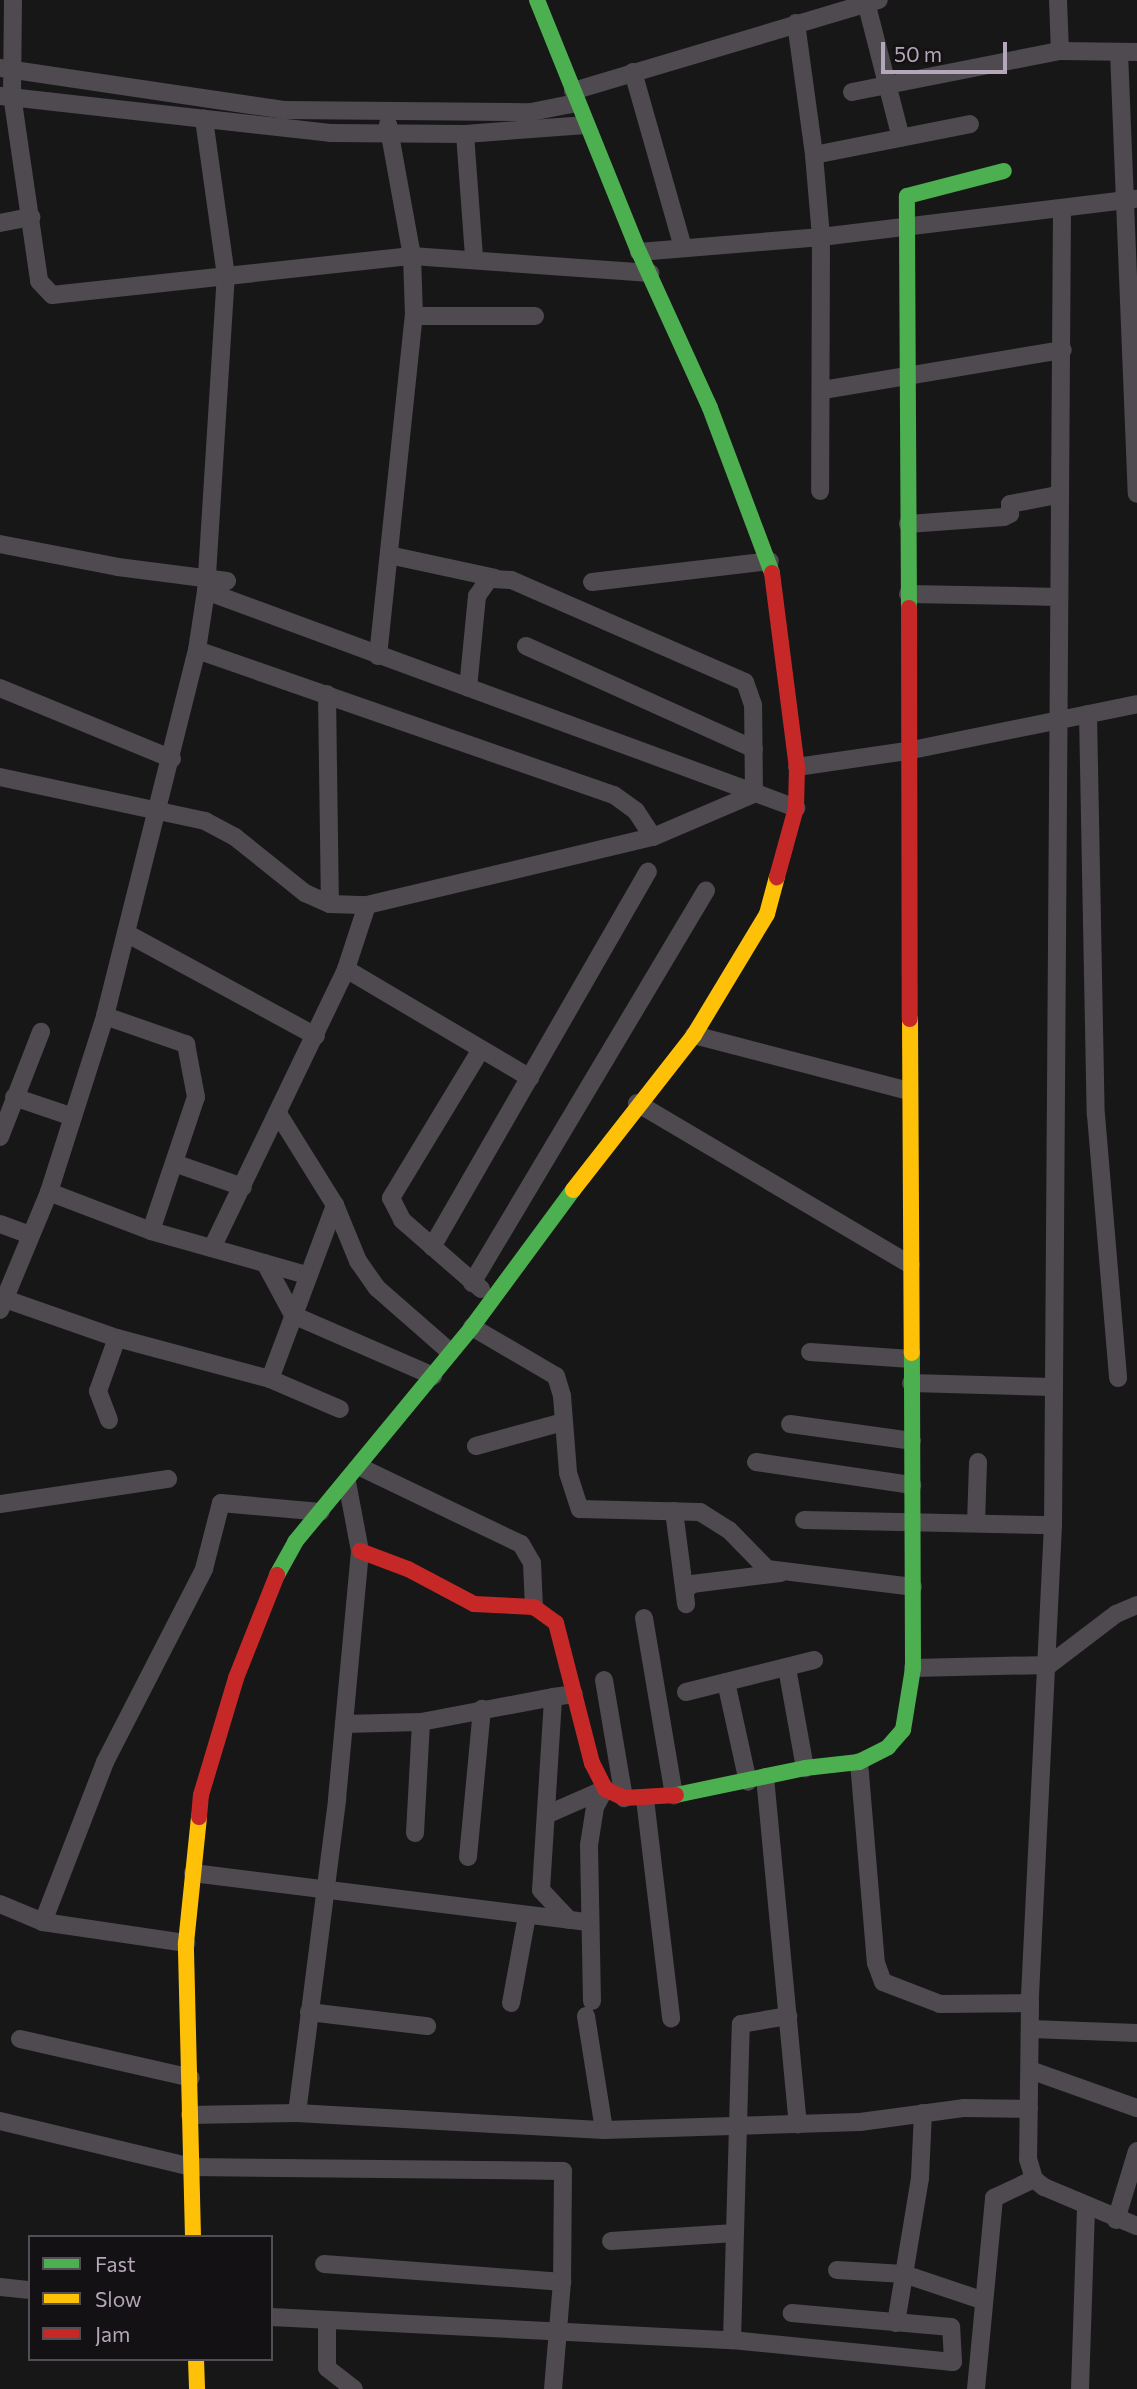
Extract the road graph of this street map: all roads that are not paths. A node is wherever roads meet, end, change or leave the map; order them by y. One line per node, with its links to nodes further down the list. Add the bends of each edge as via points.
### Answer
1 (13, 0): 9 (street)
2 (537, 0): 12 (street)
3 (1058, 0): 6 (street)
4 (872, 1): 5 (street); 11 (street)
5 (796, 23): 10 (street); 22 (street)
6 (1060, 51): 7 (street); 11 (street)
7 (1119, 52): 8 (street); 24 (street)
8 (1137, 52)
9 (5, 68): 14 (street); 15 (street, via 284,110)
10 (633, 72): 12 (street); 30 (street)
11 (888, 88): 13 (street); 21 (street)
12 (573, 92): 15 (street, via 531,112); 18 (street)
13 (852, 92)
14 (6, 95): 16 (street); 26 (street)
15 (386, 113): 19 (street)
16 (204, 119): 19 (street, via 278,130); 35 (street)
17 (970, 124): 21 (street)
18 (586, 125): 20 (street); 31 (street)
19 (389, 133): 20 (street); 32 (street)
20 (465, 134): 33 (street)
21 (901, 138): 22 (street)
22 (814, 155): 29 (street)
23 (1004, 171): 28 (street, via 907,197)
24 (1131, 199): 25 (street); 42 (street)
25 (1062, 208): 28 (street); 38 (street)
26 (30, 217): 27 (street); 35 (street, via 39,281 52,296)
27 (0, 223)
28 (909, 227): 29 (street); 39 (street)
29 (821, 237): 30 (street); 40 (street)
30 (683, 248): 31 (street)
31 (639, 252): 34 (street)
32 (412, 256): 33 (street); 35 (street); 36 (street)
33 (474, 258): 34 (street)
34 (650, 274): 47 (street, via 710,408)
35 (226, 276): 51 (street)
36 (414, 316): 37 (street); 46 (street)
37 (535, 316)
38 (1063, 349): 39 (street); 43 (street)
39 (908, 378): 40 (street); 44 (street)
40 (823, 390): 41 (street)
41 (820, 491)
42 (1137, 494)
43 (1057, 495): 44 (street, via 1010,504 1010,514 1004,517); 53 (street)
44 (908, 524): 52 (street)
45 (0, 544): 51 (street)
46 (389, 555): 48 (street); 56 (street)
47 (770, 561): 50 (street); 66 (street)
48 (495, 578): 58 (street, via 482,586 477,596); 63 (street, via 511,580 601,617 745,682 753,705)
49 (227, 581): 51 (street)
50 (592, 582)
51 (206, 584): 55 (street); 56 (street)
52 (908, 594): 53 (street); 64 (street)
53 (1059, 597): 62 (street)
54 (526, 646): 63 (street)
55 (197, 650): 59 (street); 65 (street)
56 (378, 656): 58 (street)
57 (0, 688): 65 (street)
58 (468, 688): 68 (street)
59 (327, 694): 71 (street, via 614,795 636,811); 74 (street)
60 (1137, 704): 61 (street)
61 (1088, 714): 62 (street); 113 (street, via 1096,1115)
62 (1058, 720): 64 (street); 115 (street, via 1057,1230)
63 (754, 748): 68 (street)
64 (907, 751): 66 (street); 84 (street)
65 (172, 759): 70 (street)
66 (797, 767): 69 (street)
67 (0, 777): 70 (street)
68 (754, 794): 69 (street); 71 (street)
69 (796, 808): 80 (street, via 767,914)
70 (160, 811): 74 (street, via 205,821 235,837 305,893); 76 (street)
71 (653, 837): 75 (street)
72 (648, 872): 83 (street)
73 (706, 891): 102 (street)
74 (330, 904): 75 (street)
75 (367, 905): 77 (street)
76 (127, 933): 78 (street); 81 (street)
77 (346, 969): 81 (street); 82 (street)
78 (105, 1016): 88 (street); 90 (street, via 187,1044 196,1097)
79 (41, 1032): 85 (street)
80 (694, 1035): 84 (street); 86 (street)
81 (316, 1036): 87 (street)
82 (480, 1051): 83 (street); 97 (street, via 391,1198 402,1220)
83 (530, 1078): 97 (street)
84 (909, 1091): 100 (street)
85 (14, 1097): 88 (street); 89 (street)
86 (637, 1103): 100 (street); 103 (street)
87 (279, 1115): 91 (street); 93 (street)
88 (73, 1117): 92 (street)
89 (0, 1137)
90 (174, 1163): 91 (street); 95 (street)
91 (243, 1186): 98 (street)
92 (49, 1192): 95 (street); 96 (street)
93 (335, 1205): 101 (street); 108 (street, via 358,1261 377,1288)
94 (0, 1224): 96 (street)
95 (151, 1231): 98 (street)
96 (30, 1235): 104 (street)
97 (432, 1247): 102 (street)
98 (212, 1248): 99 (street)
99 (265, 1264): 101 (street); 105 (street)
100 (911, 1265): 110 (street)
101 (306, 1275): 105 (street)
102 (472, 1283): 103 (street)
103 (491, 1302): 106 (street)
104 (2, 1304): 107 (street)
105 (293, 1315): 111 (street); 112 (street)
106 (475, 1324): 108 (street); 118 (street, via 556,1376)
107 (117, 1338): 112 (street); 117 (street, via 99,1391)
108 (450, 1352): 111 (street)
109 (810, 1352): 110 (street)
110 (911, 1359): 114 (street)
111 (433, 1376): 124 (street)
112 (270, 1378): 116 (street)
113 (1118, 1378)
114 (911, 1383): 115 (street); 120 (street)
115 (1051, 1387): 134 (street)
116 (340, 1409)
117 (109, 1420)
118 (563, 1422): 121 (street); 129 (street, via 568,1474 580,1509)
119 (790, 1424): 120 (street)
120 (912, 1441): 127 (street)
121 (476, 1446)
122 (755, 1462): 127 (street)
123 (978, 1462): 133 (street)
124 (360, 1467): 126 (street); 139 (street, via 521,1544 532,1563)
125 (168, 1479): 128 (street)
126 (347, 1482): 130 (street); 135 (street)
127 (912, 1485): 132 (street)
128 (0, 1504)
129 (674, 1511): 136 (street, via 701,1512 715,1519 759,1563); 136 (street, via 685,1598 692,1584)
130 (321, 1512): 163 (street, via 295,1542 279,1571 236,1678 201,1794); 168 (street, via 221,1503 204,1569 105,1762)
131 (804, 1520): 132 (street)
132 (912, 1521): 133 (street); 137 (street)
133 (976, 1523): 134 (street)
134 (1053, 1525): 142 (street)
135 (360, 1551): 139 (street, via 408,1569 474,1604); 152 (street)
136 (787, 1573): 137 (street)
137 (913, 1587): 144 (street)
138 (1137, 1605): 142 (street, via 1116,1614)
139 (534, 1607): 148 (street, via 556,1623)
140 (644, 1618): 157 (street)
141 (814, 1660): 143 (street)
142 (1049, 1665): 144 (street); 172 (street)
143 (787, 1668): 146 (street); 154 (street)
144 (913, 1668): 153 (street, via 903,1730 888,1747)
145 (604, 1680): 158 (street)
146 (726, 1682): 147 (street); 155 (street)
147 (686, 1692)
148 (574, 1693): 149 (street); 156 (street, via 592,1763)
149 (553, 1698): 150 (street); 160 (street)
150 (482, 1709): 151 (street); 162 (street)
151 (421, 1721): 152 (street); 161 (street)
152 (344, 1724): 164 (street)
153 (859, 1762): 154 (street); 172 (street, via 876,1963 883,1982 940,2004)
154 (805, 1768): 155 (street)
155 (757, 1779): 157 (street); 174 (street)
156 (605, 1790): 158 (street); 160 (street); 169 (street, via 591,1822)
157 (674, 1795): 159 (street)
158 (624, 1798): 159 (street)
159 (645, 1799): 175 (street)
160 (546, 1815): 167 (street, via 541,1890)
161 (415, 1833)
162 (468, 1857)
163 (192, 1873): 164 (street); 170 (street)
164 (325, 1888): 166 (street); 173 (street)
165 (0, 1904): 168 (street)
166 (527, 1916): 167 (street); 171 (street)
167 (569, 1920): 169 (street)
168 (43, 1922): 170 (street)
169 (588, 1922): 190 (street, via 589,2008)
170 (186, 1943): 181 (street)
171 (511, 2003)
172 (1030, 2003): 177 (street)
173 (309, 2012): 176 (street); 184 (street)
174 (788, 2015): 188 (street); 189 (street, via 741,2024)
175 (671, 2018)
176 (427, 2026)
177 (1031, 2029): 178 (street); 180 (street)
178 (1137, 2033)
179 (20, 2039): 181 (street)
180 (1030, 2070): 182 (street); 183 (street)
181 (191, 2078): 186 (street)
182 (1137, 2108)
183 (1029, 2109): 185 (street); 193 (street, via 1028,2159)
184 (297, 2113): 186 (street); 190 (street)
185 (923, 2113): 188 (street); 202 (street, via 920,2178)
186 (191, 2115): 192 (street)
187 (0, 2122): 192 (street)
188 (798, 2124): 189 (street)
189 (738, 2126): 190 (street); 197 (street)
190 (604, 2130)
191 (1137, 2151): 195 (street)
192 (191, 2168): 198 (street); 203 (street, via 563,2171)
193 (1034, 2179): 194 (street); 206 (street, via 994,2198)
194 (1086, 2204): 195 (street); 218 (street)
195 (1116, 2220): 196 (street)
196 (1137, 2226)
197 (735, 2233): 199 (street); 212 (street)
198 (193, 2235)
199 (611, 2241)
200 (324, 2264): 203 (street)
201 (837, 2270): 202 (street)
202 (904, 2274): 206 (street); 210 (street)
203 (562, 2282): 211 (street)
204 (0, 2287): 205 (street)
205 (28, 2290)
206 (984, 2301): 217 (street)
207 (792, 2313): 210 (street)
208 (273, 2317): 209 (street)
209 (327, 2323): 211 (street); 215 (street, via 327,2368)
210 (896, 2323): 212 (street, via 951,2327 953,2362)
211 (557, 2333): 212 (street); 216 (street)
212 (732, 2340)
213 (196, 2361): 214 (street)
214 (197, 2389)
215 (354, 2389)
216 (553, 2389)
217 (976, 2389)
218 (1080, 2389)

